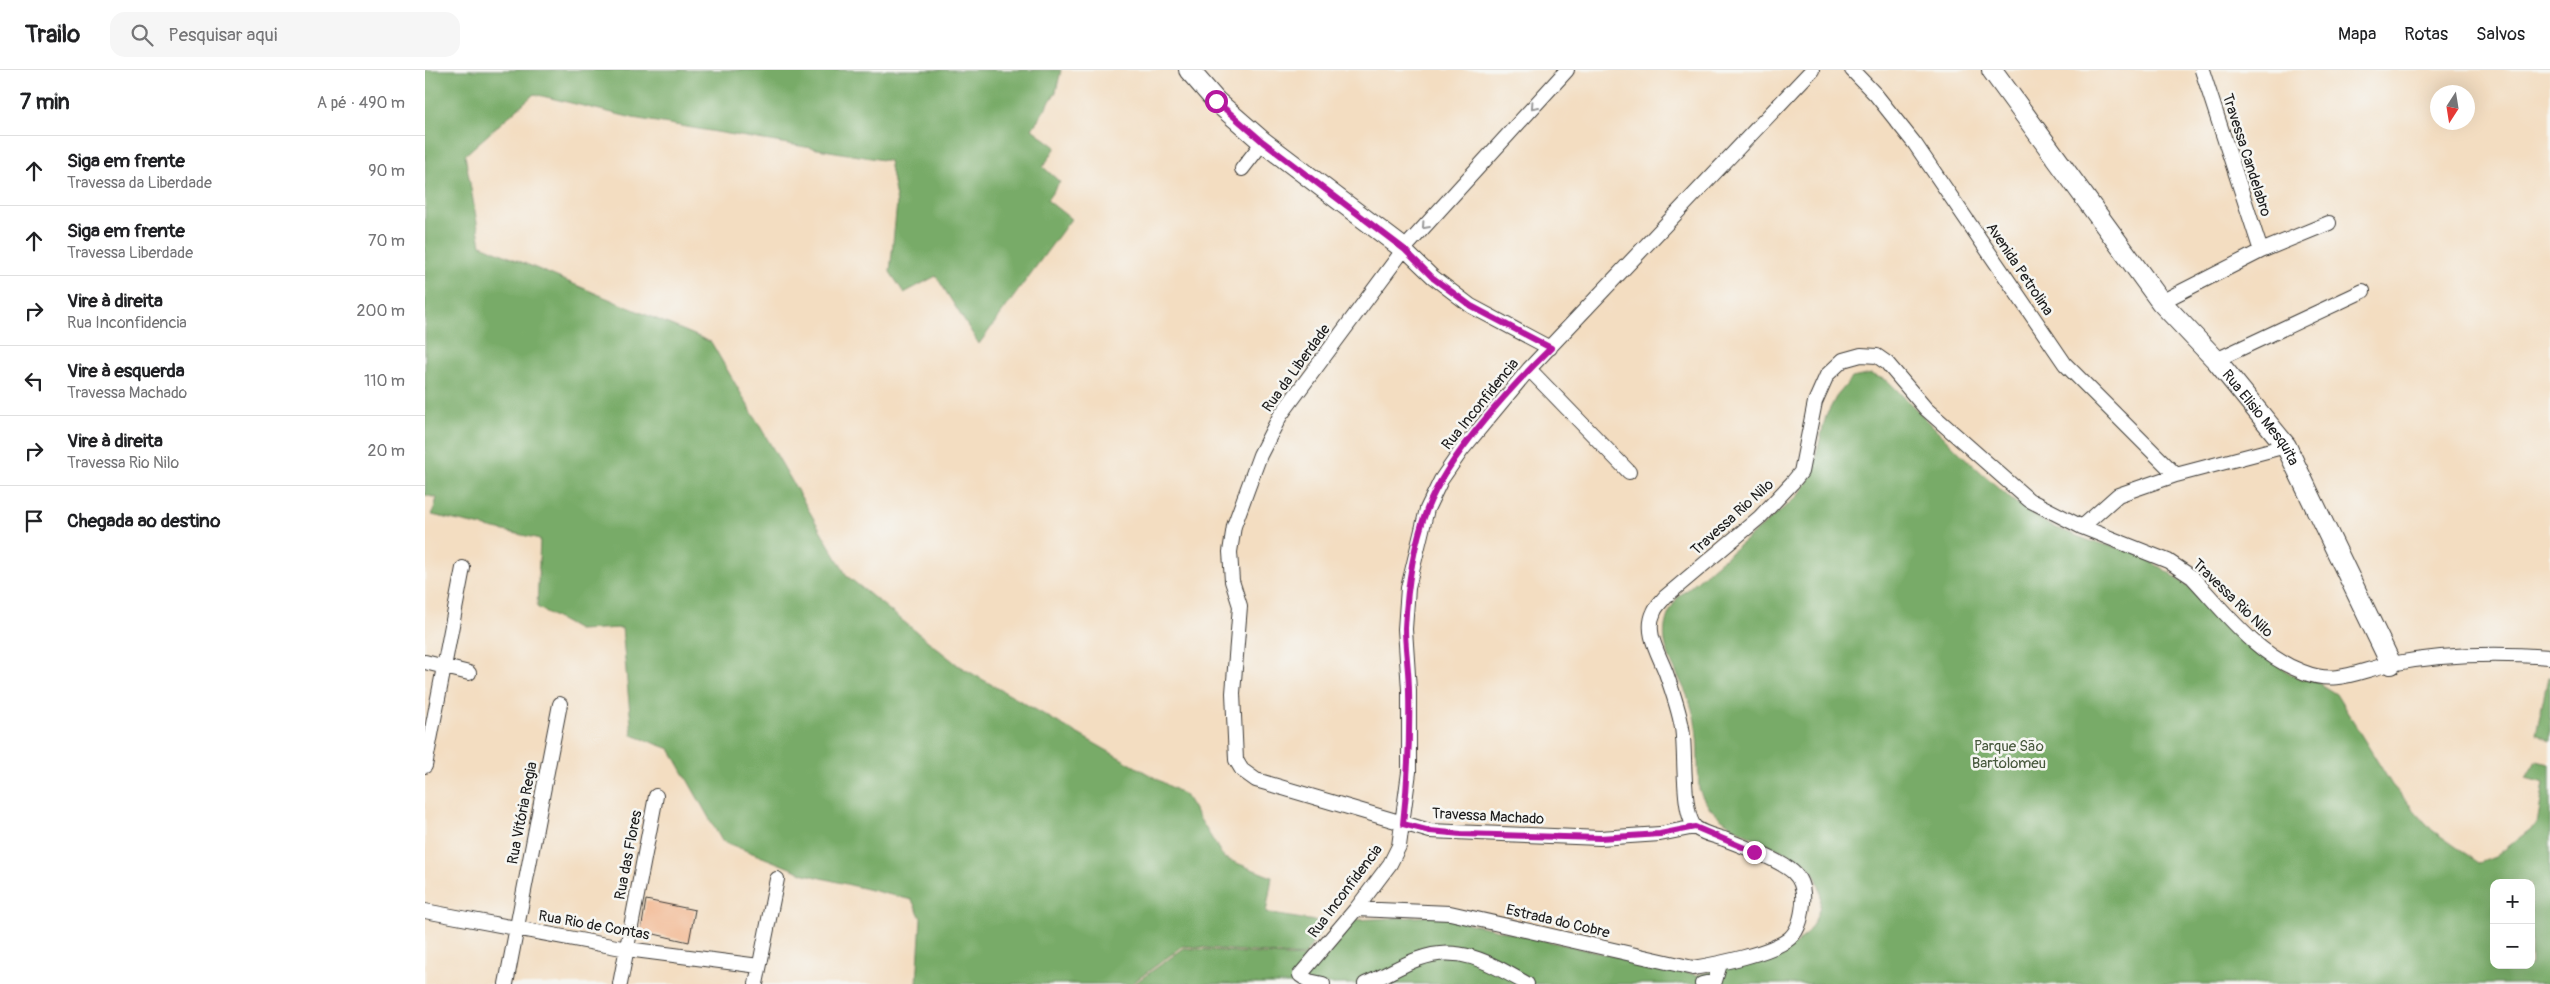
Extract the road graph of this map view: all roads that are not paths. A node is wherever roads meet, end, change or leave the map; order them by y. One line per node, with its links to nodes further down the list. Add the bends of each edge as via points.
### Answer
1 (1189, 70): 7 (street, via 1216,101)
2 (1567, 70): 10 (street, Rua da Liberdade, one-way to 10)
3 (1812, 70): 14 (street, Rua Inconfidencia)
4 (1852, 70): 19 (street, Avenida Petrolina, via 1915,144 2065,364)
5 (1992, 70): 13 (street, Rua Elisio Mesquita)
6 (2202, 70): 11 (street, Travessa Candelabro)
7 (1263, 142): 8 (street); 10 (street)
8 (1242, 169)
9 (2329, 223): 11 (street)
10 (1404, 249): 14 (street, via 1433,278 1471,306); 29 (street, Rua da Liberdade, via 1280,416 1260,455 1234,526 1230,552 1232,581 1240,606 1233,694 1237,760 1242,770)
11 (2261, 251): 13 (street)
12 (2363, 291): 15 (street)
13 (2161, 302): 15 (street, Rua Elisio Mesquita)
14 (1551, 348): 16 (street, Rua Inconfidencia)
15 (2217, 360): 17 (street, Rua Elisio Mesquita)
16 (1529, 369): 18 (street); 31 (street, Rua Inconfidencia, via 1441,480 1420,532 1408,588 1405,629 1409,772)
17 (2286, 446): 19 (street); 24 (street, Rua Elisio Mesquita)
18 (1629, 472)
19 (2176, 474): 20 (street, via 2118,495)
20 (2082, 527): 24 (street, Travessa Rio Nilo, via 2181,569 2261,649 2304,673 2347,677); 32 (street, Travessa Rio Nilo, via 2029,500 1926,409 1900,377 1877,356 1861,355 1843,360 1827,374 1815,402 1801,472 1760,517 1665,596 1654,612 1652,636 1682,727 1687,799)
21 (463, 568): 25 (street)
22 (2550, 657): 24 (street, via 2495,654)
23 (425, 662): 25 (street)
24 (2391, 664)
25 (445, 665): 26 (street); 28 (street)
26 (469, 673)
27 (560, 704): 36 (street, Rua Vitória Regia)
28 (425, 766)
29 (1256, 780): 31 (street, Travessa Machado)
30 (655, 796): 37 (street, Rua das Flores)
31 (1403, 824): 32 (street, Travessa Machado, via 1461,834 1600,838 1660,834); 34 (street, Rua Inconfidencia, via 1399,846 1390,864)
32 (1695, 827): 38 (street, via 1792,871 1801,883 1801,919 1792,937 1779,945)
33 (777, 879): 39 (street)
34 (1356, 909): 38 (street, Estrada do Cobre, via 1450,913 1693,968); 43 (street, Rua Inconfidencia, via 1299,975)
35 (425, 910): 36 (street, Rua Rio de Contas)
36 (516, 928): 37 (street, Rua Rio de Contas); 40 (street, Rua Vitória Regia)
37 (627, 949): 39 (street, Rua Rio de Contas); 41 (street, Rua das Flores)
38 (1720, 964): 46 (street, via 1715,981)
39 (759, 966): 42 (street)
40 (505, 984)
41 (620, 984)
42 (756, 984)
43 (1323, 984)
44 (1365, 984): 45 (street, via 1418,958 1445,952 1480,959)
45 (1527, 984)
46 (1702, 984)

